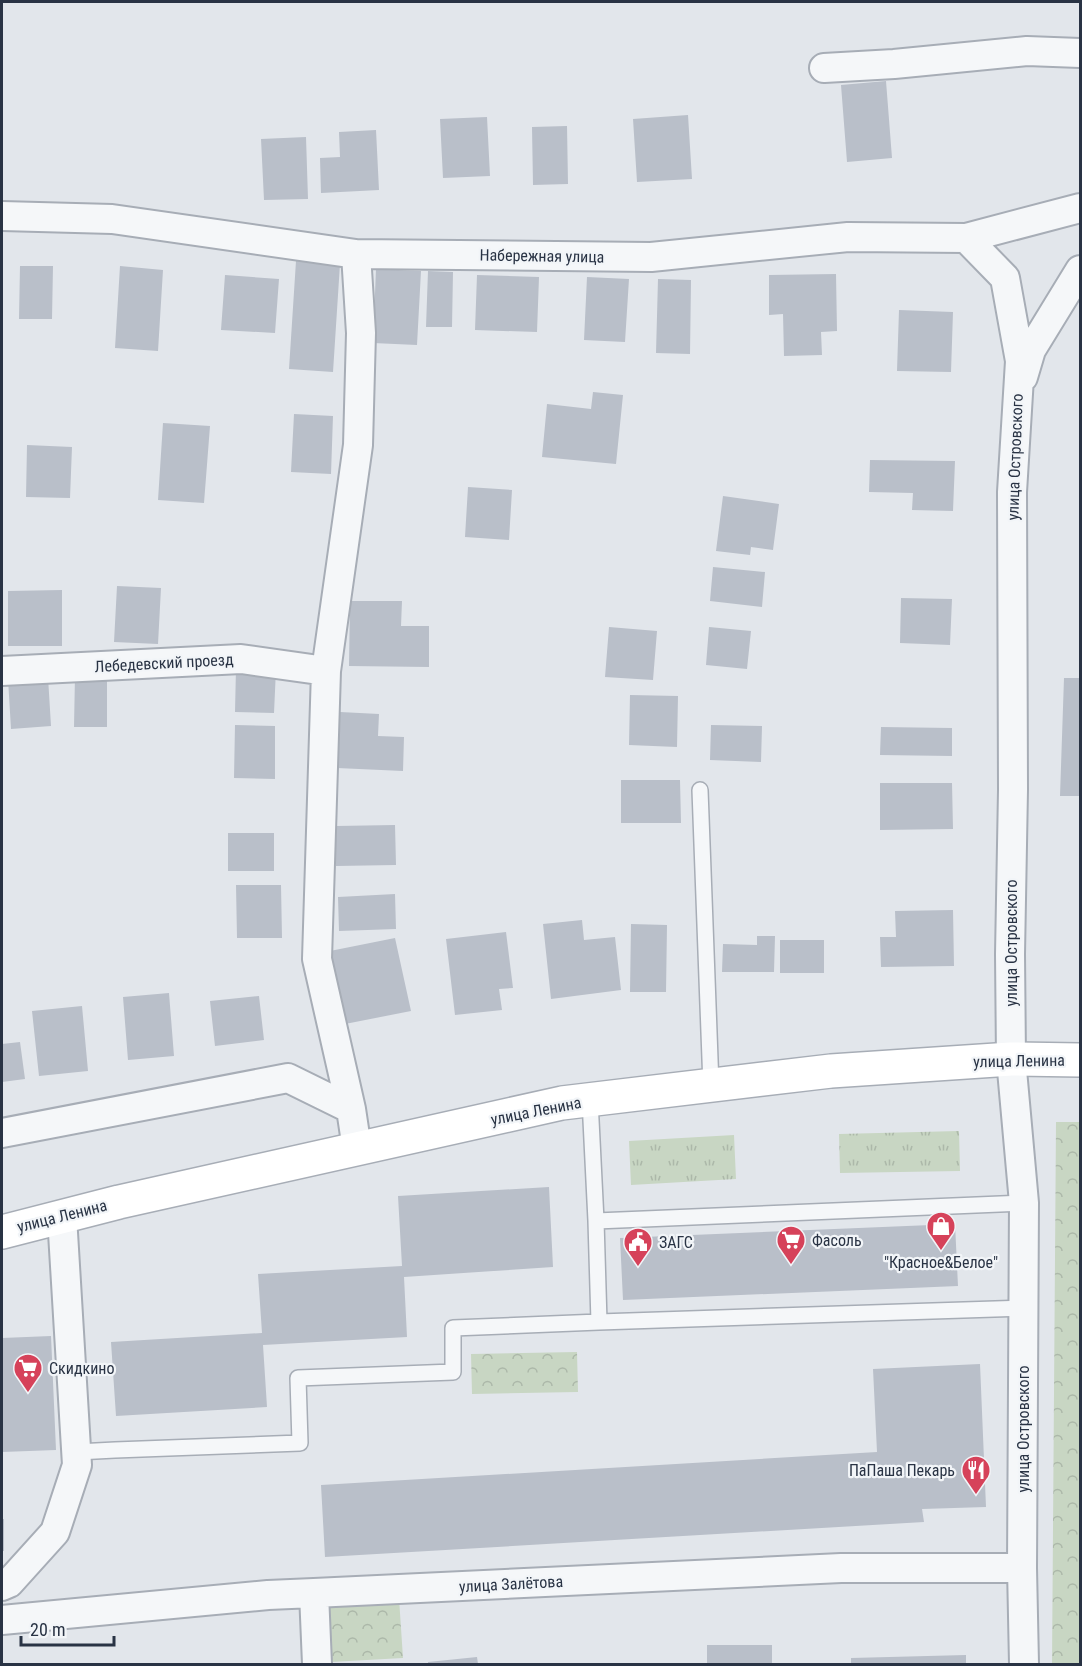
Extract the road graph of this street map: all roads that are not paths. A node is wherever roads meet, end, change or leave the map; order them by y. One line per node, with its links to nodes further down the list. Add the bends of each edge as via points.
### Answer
1 (1080, 53): 2 (street, via 1027,51)
2 (824, 68)
3 (1080, 208): 5 (street, Набережная улица)
4 (2, 216): 6 (street, Набережная улица, via 112,219)
5 (966, 238): 6 (street, Набережная улица, via 848,237 651,257); 8 (street, улица Островского, via 1005,278 1020,361)
6 (356, 254): 10 (street, via 361,333 358,445)
7 (1080, 270): 8 (street, via 1031,350)
8 (1018, 393): 12 (street, улица Островского, via 1012,492)
9 (2, 670): 10 (street, Лебедевский проезд, via 241,659)
10 (326, 671): 16 (street, via 317,959)
11 (700, 790): 14 (lane)
12 (1011, 1059): 13 (main road, улица Ленина); 14 (main road, улица Ленина, via 831,1071); 19 (street, улица Островского)
13 (1080, 1059)
14 (711, 1086): 15 (main road, улица Ленина)
15 (591, 1100): 18 (main road, улица Ленина, via 562,1103); 21 (lane)
16 (351, 1109): 17 (street, via 288,1078); 18 (street)
17 (2, 1133)
18 (357, 1149): 20 (main road, улица Ленина)
19 (1024, 1203): 21 (lane); 23 (street, улица Островского)
20 (62, 1216): 22 (main road, улица Ленина); 25 (street)
21 (596, 1221): 24 (lane)
22 (2, 1232)
23 (1023, 1308): 24 (lane); 26 (street, улица Островского)
24 (599, 1322): 25 (lane, via 453,1328 453,1372 298,1378 300,1443)
25 (76, 1452): 27 (street, via 77,1465 55,1532)
26 (1022, 1568): 28 (street, улица Залётова, via 841,1568); 31 (street, улица Островского)
27 (2, 1586)
28 (314, 1593): 29 (street, улица Залётова); 30 (street)
29 (2, 1620)
30 (317, 1665)
31 (1024, 1665)

